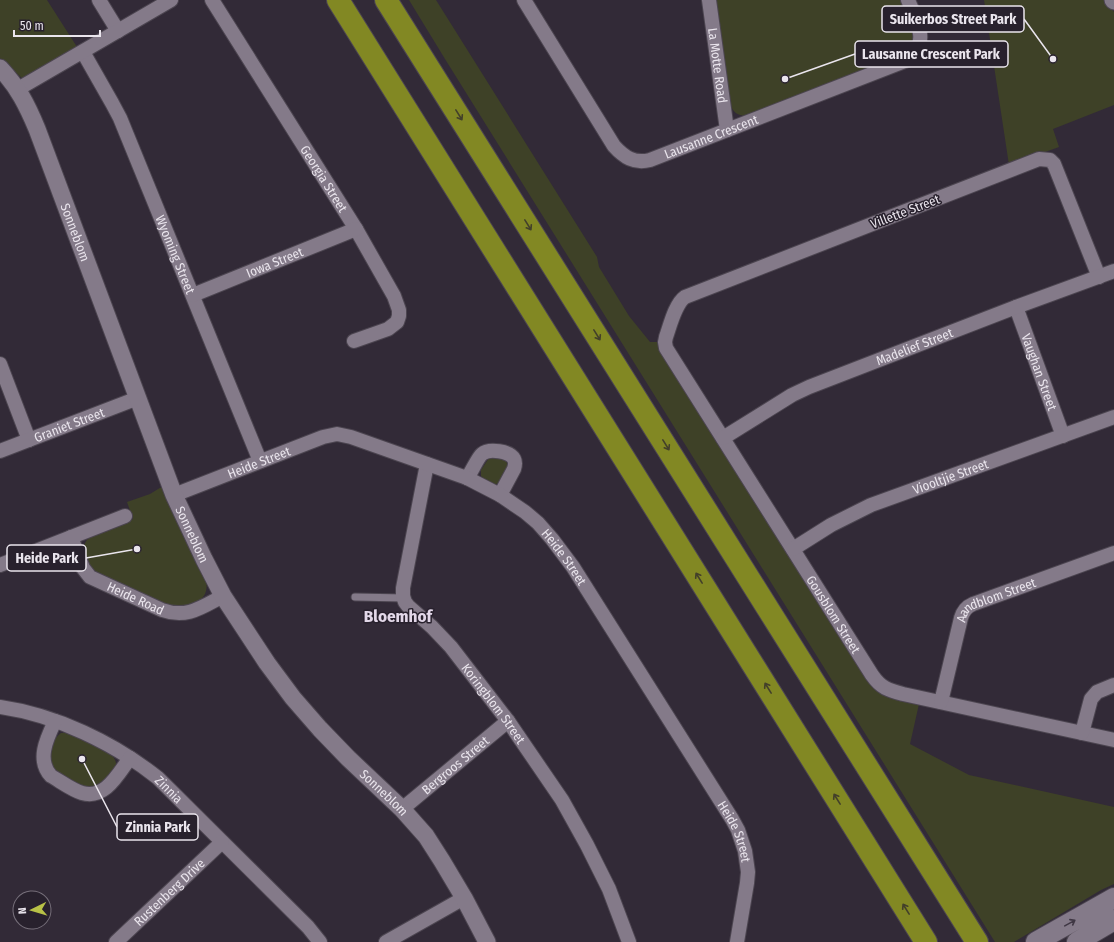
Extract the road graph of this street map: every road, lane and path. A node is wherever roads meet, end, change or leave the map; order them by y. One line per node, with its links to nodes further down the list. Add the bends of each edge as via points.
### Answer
1 (99, 0): 10 (street)
2 (171, 0): 10 (street)
3 (212, 0): 16 (street, Georgia Street)
4 (338, 0): 62 (highway, one-way to 4)
5 (386, 0): 13 (highway)
6 (396, 0): 13 (highway)
7 (524, 0): 15 (street, Lausanne Crescent, via 614,146 630,160 644,161)
8 (709, 0): 15 (street, La Motte Road)
9 (908, 0): 15 (street, Lausanne Crescent, via 920,39 917,50 910,59)
10 (118, 31): 11 (street)
11 (82, 52): 14 (street); 19 (street, Wyoming Street, via 120,118)
12 (0, 68): 14 (street, Sonneblom)
13 (438, 82): 63 (highway, one-way to 63)
14 (18, 89): 24 (street, Sonneblom, via 37,129)
15 (727, 130)
16 (356, 230): 19 (street, Iowa Street); 22 (street, Georgia Street, via 394,296 399,316 397,322 388,328)
17 (1114, 271): 18 (street, Madelief Street)
18 (1099, 276): 20 (street, Madelief Street); 21 (street, Villette Street, via 1054,164 1050,160 1039,159 685,297 678,305)
19 (193, 295): 30 (street, Wyoming Street)
20 (1016, 307): 26 (street, Vaughan Street); 27 (street, Madelief Street, via 809,387)
21 (666, 337): 27 (street, Gousblom Street, via 666,348)
22 (354, 341)
23 (0, 364): 28 (street)
24 (138, 398): 28 (street, Graniet Street); 33 (street, Sonneblom)
25 (1114, 417): 26 (street, Viooltjie Street)
26 (1063, 436): 37 (street, Viooltjie Street, via 871,505 831,525)
27 (723, 438): 37 (street, Gousblom Street)
28 (29, 440): 29 (street, Graniet Street)
29 (0, 451)
30 (260, 461): 31 (street, Heide Street, via 337,434); 33 (street, Heide Street)
31 (427, 464): 32 (street, Heide Street); 42 (street, via 403,588)
32 (467, 478): 34 (street, Heide Street); 34 (street, via 482,454 488,451 504,452 512,456 516,464)
33 (174, 495): 40 (street, Sonneblom)
34 (500, 495): 61 (street, Heide Street, via 538,523 573,567 738,830 745,851 748,883)
35 (125, 516): 36 (street)
36 (71, 537): 39 (street); 40 (street, Heide Road, via 83,568 90,577 162,610 186,613)
37 (793, 549): 44 (street, Gousblom Street, via 880,684 889,690)
38 (1114, 553): 44 (street, Aandblom Street, via 965,609 960,618)
39 (0, 565)
40 (223, 596): 51 (street, Sonneblom, via 267,663 298,703 348,758)
41 (355, 598): 42 (lane)
42 (404, 598): 47 (street, Koringblom Street, via 408,606 451,648)
43 (1114, 685): 48 (street, via 1097,692 1090,699)
44 (941, 702): 48 (street, Gousblom Street)
45 (0, 707): 46 (street, Zinnia)
46 (54, 721): 50 (street, Zinnia, via 76,729); 50 (street, via 44,750 44,764 51,776 81,793 93,794 108,787)
47 (508, 721): 51 (street, Bergroos Street); 60 (street, Koringblom Street, via 562,800 587,845 609,889)
48 (1082, 733): 49 (street, Gousblom Street)
49 (1114, 740)
50 (130, 758): 52 (street, Zinnia, via 158,778)
51 (402, 810): 53 (street, Sonneblom, via 426,836)
52 (222, 842): 56 (street, Rustenberg Drive); 57 (street, Zinnia)
53 (464, 898): 58 (street); 59 (street, Sonneblom)
54 (1114, 898): 64 (main road, one-way to 54)
55 (1114, 920): 65 (main road)
56 (116, 942)
57 (320, 942)
58 (386, 942)
59 (487, 942)
60 (629, 942)
61 (736, 942)
62 (926, 942)
63 (977, 942)
64 (1036, 942)
65 (1076, 942)

